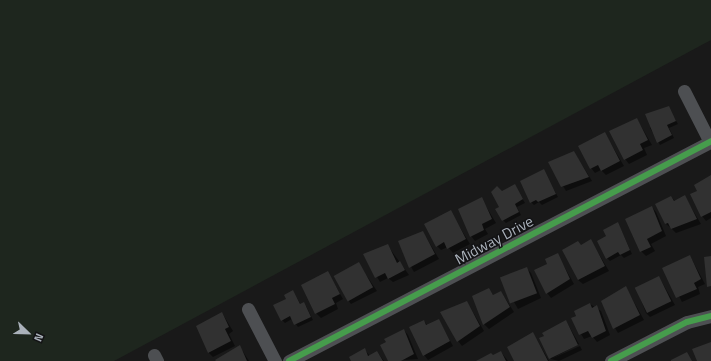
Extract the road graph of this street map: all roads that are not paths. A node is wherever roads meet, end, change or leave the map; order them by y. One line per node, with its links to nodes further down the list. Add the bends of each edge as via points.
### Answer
1 (684, 91): 2 (street)
2 (711, 141): 6 (street, Midway Drive)
3 (248, 309): 5 (street)
4 (711, 316): 7 (street, via 687,322)
5 (275, 361)
6 (289, 361)
7 (611, 361)

